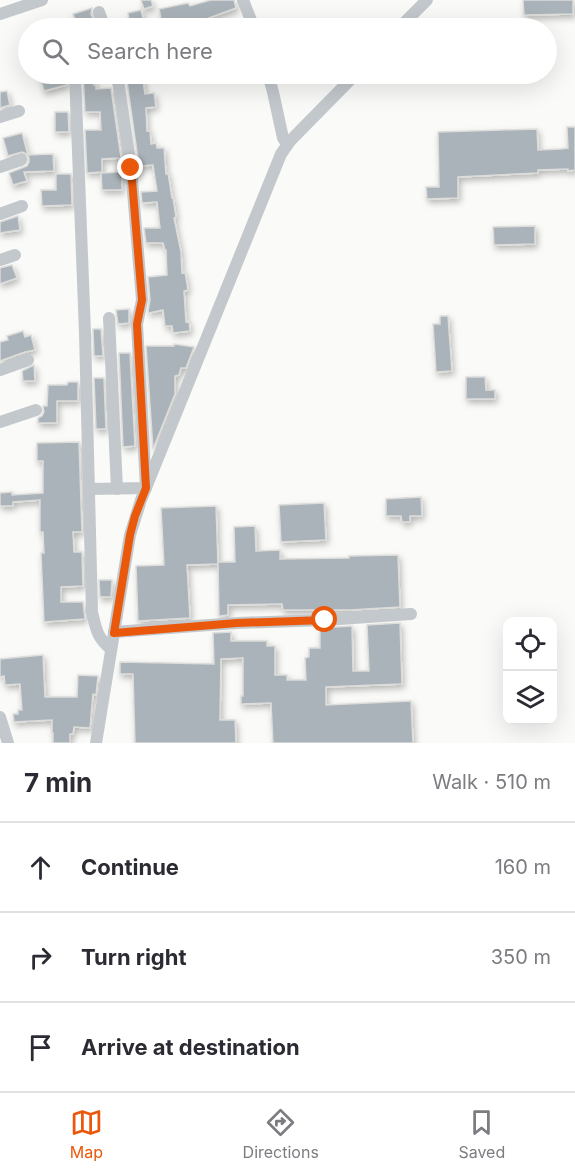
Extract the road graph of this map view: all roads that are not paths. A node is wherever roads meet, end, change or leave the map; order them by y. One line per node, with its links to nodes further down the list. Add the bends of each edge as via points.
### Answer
1 (42, 0): 5 (street)
2 (243, 0): 7 (street)
3 (427, 0): 8 (street)
4 (99, 12): 6 (street)
5 (0, 14)
6 (101, 18)
7 (250, 18)
8 (409, 18)
9 (75, 84): 28 (street)
10 (118, 84): 27 (street, via 131,168 142,300 137,324)
11 (271, 84): 15 (street)
12 (346, 84): 15 (street)
13 (19, 111): 14 (street)
14 (0, 117)
15 (287, 144): 27 (street)
16 (21, 160): 17 (street)
17 (0, 167)
18 (22, 206): 19 (street)
19 (0, 214)
20 (15, 255): 21 (street)
21 (0, 260)
22 (109, 318): 29 (street)
23 (27, 360): 24 (street)
24 (0, 370)
25 (36, 410): 26 (street)
26 (0, 422)
27 (146, 488): 29 (street); 31 (street, via 130,535)
28 (89, 489): 29 (street); 32 (street, via 92,612 101,641)
29 (117, 489)
30 (411, 614): 31 (street)
31 (114, 633): 32 (street)
32 (111, 649): 35 (street)
33 (1, 725): 34 (street)
34 (8, 743)
35 (96, 743)

